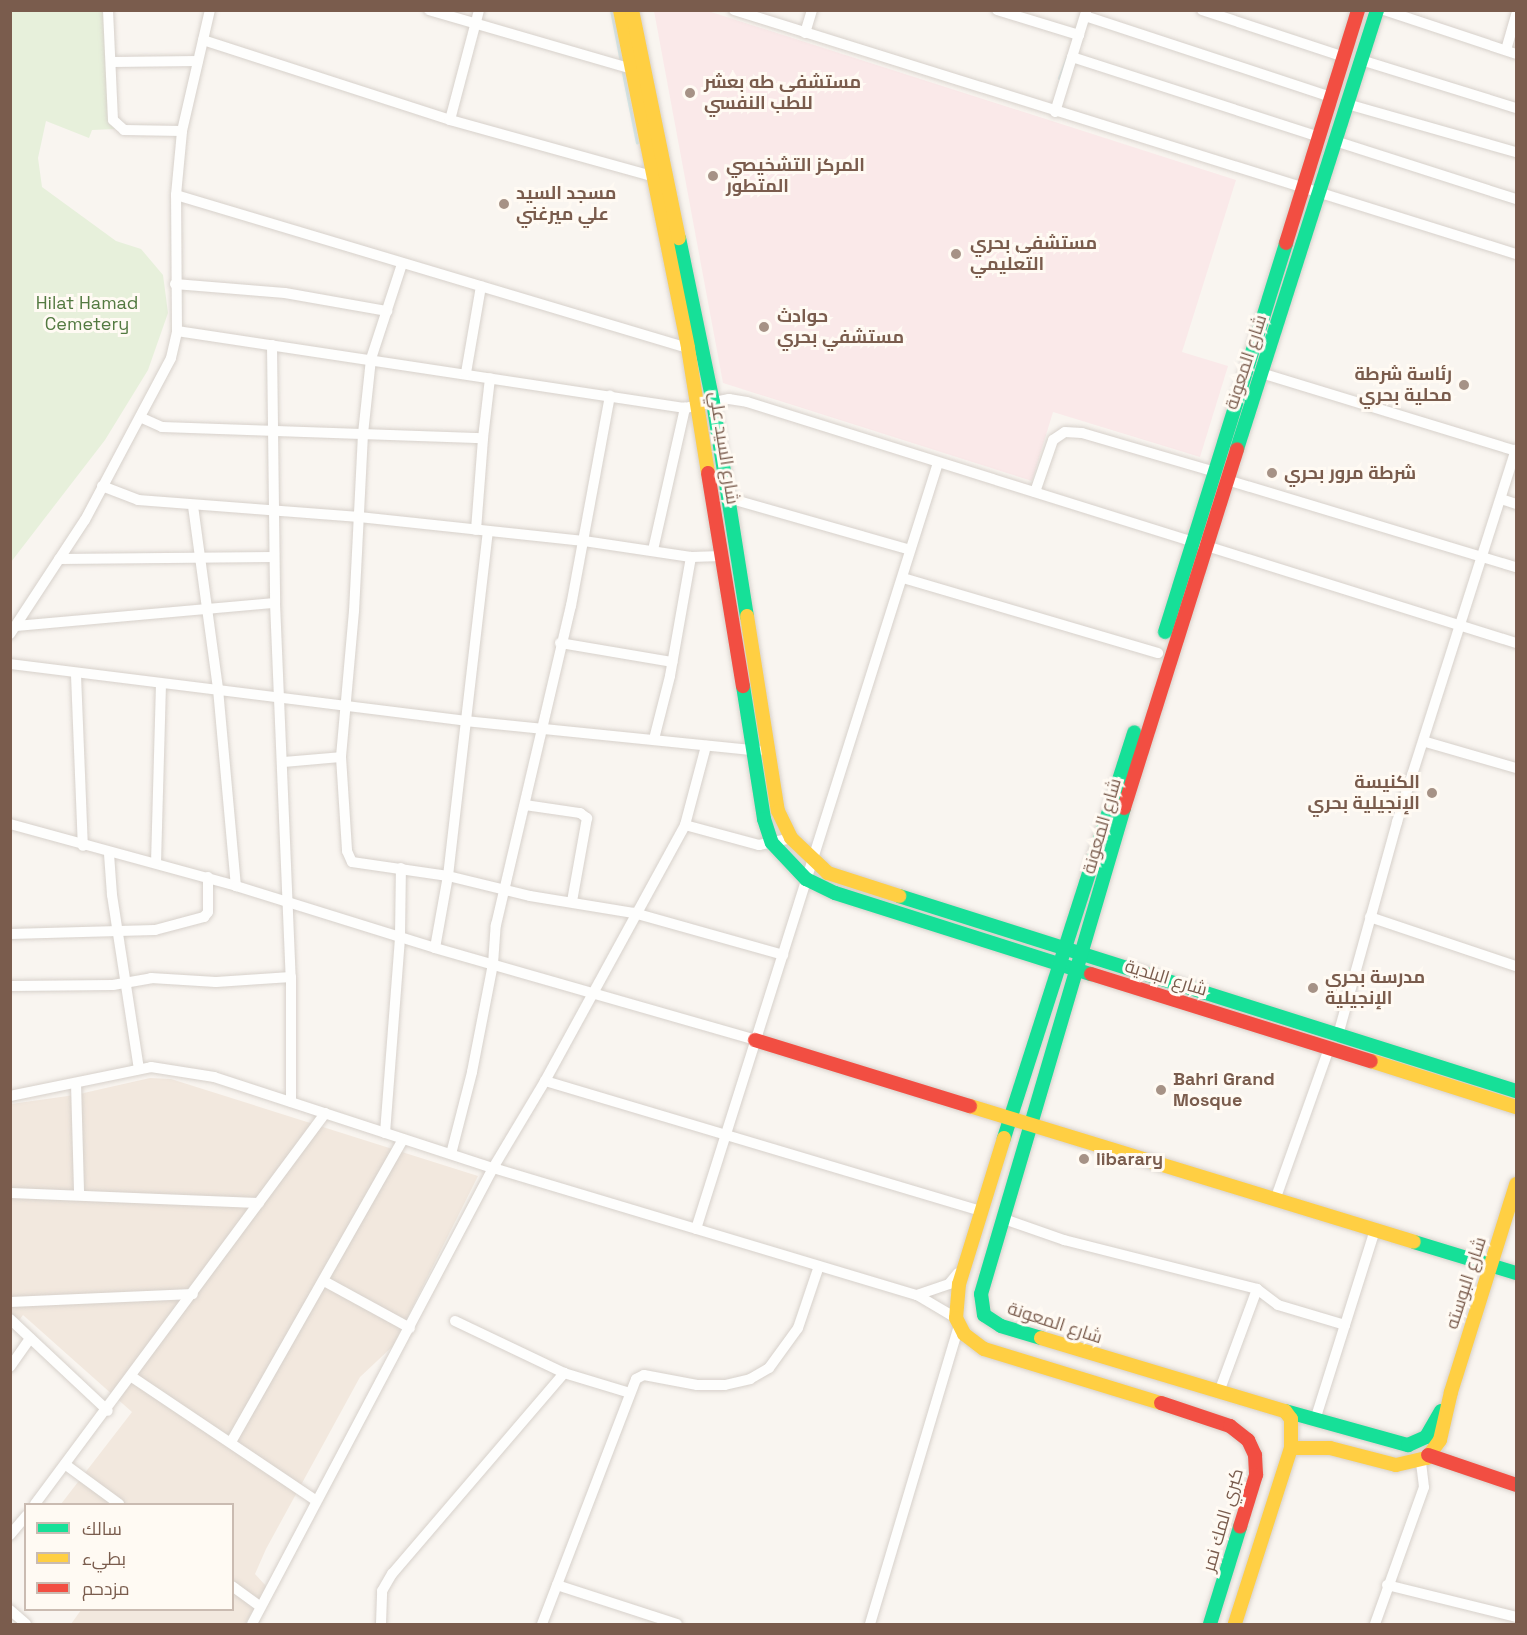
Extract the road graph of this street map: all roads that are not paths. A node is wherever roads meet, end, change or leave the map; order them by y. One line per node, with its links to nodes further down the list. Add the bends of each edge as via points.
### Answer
1 (108, 10): 25 (street)
2 (210, 10): 19 (street)
3 (429, 10): 16 (street)
4 (479, 10): 16 (street)
5 (620, 10): 26 (main road, شارع السيد علي)
6 (632, 10): 36 (main road, شارع السيد علي)
7 (734, 10): 17 (street)
8 (812, 10): 17 (street)
9 (997, 10): 18 (street)
10 (1202, 10): 22 (street)
11 (1358, 10): 22 (main road, شارع المعونة)
12 (1377, 10): 23 (main road, شارع المعونة)
13 (1384, 10): 20 (street)
14 (1086, 14): 18 (street); 27 (street)
15 (1516, 14): 20 (street)
16 (475, 26): 26 (street); 31 (street)
17 (805, 33): 30 (street)
18 (1079, 35): 21 (street)
19 (203, 40): 24 (street); 31 (street)
20 (1511, 52)
21 (1072, 57): 30 (street); 33 (street)
22 (1344, 57): 27 (main road, شارع المعونة)
23 (1361, 60): 28 (main road, شارع المعونة); 29 (street)
24 (198, 61): 25 (street); 32 (street)
25 (112, 62): 32 (street, via 113,120 117,126)
26 (632, 69): 36 (main road, شارع السيد علي)
27 (1331, 97): 33 (main road, شارع المعونة)
28 (1347, 104): 34 (main road, شارع المعونة); 35 (street)
29 (1516, 108)
30 (1054, 112): 37 (street)
31 (450, 120): 36 (street)
32 (182, 131): 39 (street)
33 (1319, 137): 37 (main road, شارع المعونة)
34 (1335, 141): 38 (main road, شارع المعونة); 40 (street)
35 (1516, 152)
36 (660, 178): 48 (main road, شارع السيد علي); 54 (main road, شارع السيد علي)
37 (1303, 189): 38 (street); 62 (main road, شارع المعونة)
38 (1319, 194): 41 (street); 51 (main road, شارع المعونة)
39 (176, 195): 42 (street); 43 (street)
40 (1516, 199)
41 (1516, 254)
42 (402, 264): 44 (street); 45 (street)
43 (175, 284): 45 (street, via 285,293); 46 (street)
44 (481, 286): 48 (street); 50 (street)
45 (387, 311): 49 (street)
46 (177, 331): 47 (street); 56 (street, via 171,358)
47 (272, 345): 49 (street); 57 (street)
48 (688, 348): 55 (main road, شارع السيد علي)
49 (370, 358): 50 (street); 58 (street)
50 (466, 373): 52 (street)
51 (1261, 373): 60 (street); 63 (main road, شارع المعونة)
52 (490, 378): 53 (street); 59 (street)
53 (610, 396): 55 (street); 74 (street)
54 (713, 402): 55 (street); 61 (street, via 747,402); 66 (main road, شارع السيد علي)
55 (692, 408): 76 (street); 78 (main road, شارع السيد علي)
56 (142, 418): 57 (street, via 162,427); 64 (street)
57 (275, 431): 58 (street); 70 (street)
58 (363, 434): 59 (street); 71 (street)
59 (483, 438): 72 (street)
60 (1516, 454): 67 (street)
61 (938, 463): 65 (street); 77 (street)
62 (1215, 472): 65 (street, via 1082,433 1065,432 1053,440); 75 (main road, شارع المعونة)
63 (1227, 480): 75 (main road, شارع المعونة); 79 (street)
64 (102, 486): 69 (street, via 138,500); 83 (street)
65 (1035, 492): 75 (street)
66 (728, 498): 77 (street); 105 (main road, شارع السيد علي)
67 (1501, 500): 68 (street); 79 (street)
68 (1516, 504)
69 (193, 507): 70 (street); 80 (street)
70 (274, 511): 71 (street); 81 (street)
71 (359, 518): 72 (street); 99 (street)
72 (476, 530): 73 (street)
73 (488, 531): 74 (street); 100 (street)
74 (584, 541): 76 (street); 90 (street)
75 (1199, 545): 88 (street); 92 (main road, شارع المعونة); 135 (main road, شارع المعونة)
76 (653, 550): 82 (street)
77 (910, 550): 85 (street)
78 (722, 556): 82 (street); 105 (main road, شارع السيد علي)
79 (1483, 556): 84 (street); 88 (street)
80 (199, 557): 81 (street); 83 (street); 87 (street)
81 (274, 557): 86 (street)
82 (691, 557): 93 (street)
83 (59, 559): 89 (street)
84 (1516, 567)
85 (903, 578): 92 (street); 116 (street)
86 (275, 603): 87 (street); 98 (street)
87 (205, 608): 89 (street); 97 (street)
88 (1462, 626): 91 (street); 103 (street)
89 (13, 630)
90 (560, 643): 93 (street); 101 (street)
91 (1516, 643)
92 (1158, 653): 133 (main road, شارع المعونة)
93 (672, 662): 102 (street)
94 (12, 667): 95 (street)
95 (76, 675): 96 (street); 114 (street)
96 (160, 684): 97 (street); 117 (street)
97 (218, 689): 98 (street); 122 (street)
98 (280, 697): 99 (street); 107 (street)
99 (344, 705): 100 (street); 106 (street)
100 (465, 720): 101 (street); 119 (street)
101 (541, 726): 102 (street); 109 (street)
102 (654, 739): 104 (street)
103 (1426, 742): 108 (street); 127 (street)
104 (706, 746): 105 (street); 111 (street)
105 (761, 751): 112 (main road, شارع السيد علي, via 778,811); 113 (main road, شارع السيد علي, via 764,819)
106 (340, 757): 107 (street); 118 (street, via 346,851 352,862)
107 (283, 762): 124 (street)
108 (1516, 768)
109 (525, 805): 123 (street); 125 (street, via 580,813 587,818)
110 (10, 824): 114 (street)
111 (685, 825): 113 (street, via 750,843); 126 (street)
112 (791, 838): 113 (street); 116 (main road, شارع السيد علي)
113 (772, 843): 121 (main road, شارع السيد علي)
114 (83, 846): 115 (street)
115 (109, 854): 117 (street); 129 (street)
116 (813, 861): 121 (street); 128 (main road, شارع البلدية, via 828,873)
117 (156, 863): 120 (street)
118 (401, 868): 119 (street); 131 (street)
119 (448, 876): 123 (street); 132 (street)
120 (208, 877): 122 (street); 129 (street, via 207,915 155,930)
121 (806, 879): 128 (main road, شارع البلدية, via 835,893); 134 (street)
122 (236, 885): 124 (street)
123 (506, 890): 125 (street); 137 (street, via 496,925)
124 (288, 901): 131 (street); 140 (street)
125 (572, 901): 126 (street)
126 (634, 913): 134 (street); 143 (street)
127 (1370, 917): 138 (street); 144 (street)
128 (972, 926): 133 (main road, شارع البلدية); 136 (main road, شارع البلدية)
129 (117, 932): 130 (street); 141 (street)
130 (10, 934)
131 (400, 936): 132 (street); 157 (street)
132 (435, 948): 137 (street)
133 (1065, 949): 135 (main road, شارع البلدية); 136 (main road, شارع المعونة)
134 (783, 955): 145 (street)
135 (1083, 955): 139 (main road, شارع المعونة); 144 (main road, شارع البلدية)
136 (1058, 963): 139 (main road, شارع البلدية); 155 (main road, شارع المعونة)
137 (493, 964): 143 (street); 160 (street)
138 (1516, 966)
139 (1079, 969): 146 (main road, شارع البلدية); 156 (main road, شارع المعونة)
140 (291, 977): 141 (street, via 216,982 152,978); 152 (street)
141 (128, 981): 142 (street); 147 (street)
142 (10, 986)
143 (594, 992): 145 (street); 148 (street)
144 (1338, 1035): 150 (main road, شارع البلدية)
145 (755, 1040): 155 (main road); 158 (street)
146 (1329, 1048): 153 (main road, شارع البلدية); 165 (street)
147 (139, 1069): 149 (street); 152 (street, via 170,1067)
148 (545, 1081): 158 (street); 161 (street)
149 (76, 1083): 151 (street); 164 (street)
150 (1516, 1091)
151 (10, 1096)
152 (291, 1102): 154 (street)
153 (1516, 1107)
154 (325, 1113): 157 (street); 166 (street)
155 (1011, 1120): 156 (main road); 167 (main road, شارع المعونة)
156 (1032, 1126): 165 (main road); 168 (main road, شارع المعونة)
157 (386, 1133): 159 (street)
158 (728, 1134): 167 (street); 169 (street)
159 (403, 1139): 160 (street); 175 (street)
160 (451, 1154): 161 (street)
161 (493, 1168): 169 (street); 184 (street)
162 (1516, 1184): 172 (main road, شارع البوسته)
163 (10, 1193): 164 (street)
164 (79, 1193): 166 (street)
165 (1275, 1200): 170 (main road)
166 (260, 1203): 177 (street)
167 (982, 1211): 171 (main road, شارع المعونة)
168 (1004, 1219): 176 (street, via 1064,1240); 189 (main road, شارع المعونة, via 981,1294 981,1308 990,1321)
169 (696, 1229): 173 (street)
170 (1376, 1230): 172 (main road); 183 (street)
171 (967, 1264): 178 (street, via 949,1284); 182 (main road, شارع المعونة, via 955,1303)
172 (1491, 1265): 174 (main road); 190 (main road, شارع البوسته)
173 (819, 1266): 178 (street); 191 (street, via 798,1328 769,1368 750,1379 725,1385 639,1375)
174 (1516, 1273)
175 (324, 1281): 184 (street); 197 (street)
176 (1257, 1289): 183 (street, via 1278,1305); 189 (street)
177 (193, 1294): 179 (street); 188 (street)
178 (917, 1295): 182 (street)
179 (10, 1302)
180 (10, 1319): 185 (street)
181 (455, 1321): 187 (street)
182 (958, 1322): 196 (main road, via 971,1342 984,1349); 218 (street)
183 (1345, 1325): 195 (street)
184 (410, 1328): 202 (street)
185 (30, 1338): 186 (street); 193 (street)
186 (10, 1367)
187 (564, 1373): 191 (street); 215 (street, via 392,1574 382,1591)
188 (132, 1377): 193 (street); 197 (street)
189 (1219, 1392): 192 (main road, شارع المعونة)
190 (1450, 1392): 195 (main road, شارع المعونة, via 1426,1437 1408,1445); 199 (main road, via 1440,1440)
191 (630, 1393): 208 (street)
192 (1255, 1402): 194 (main road, شارع المعونة); 196 (main road, via 1239,1413)
193 (108, 1411): 200 (street)
194 (1285, 1411): 195 (main road, شارع المعونة); 198 (main road, via 1293,1428)
195 (1315, 1420)
196 (1240, 1432): 219 (main road, كبري المك نمر, via 1252,1445 1256,1475)
197 (231, 1442): 202 (street)
198 (1291, 1448): 199 (main road, via 1322,1447 1396,1465); 220 (main road)
199 (1424, 1458): 201 (main road); 207 (street, via 1424,1487)
200 (66, 1465): 203 (street); 204 (street)
201 (1516, 1485)
202 (315, 1500): 210 (street)
203 (36, 1503)
204 (118, 1503)
205 (24, 1518): 206 (street)
206 (10, 1535)
207 (1387, 1585): 212 (street); 221 (street)
208 (557, 1586): 216 (street); 217 (street)
209 (234, 1587): 210 (street)
210 (260, 1606): 214 (street)
211 (10, 1610): 213 (street)
212 (1516, 1617)
213 (27, 1624)
214 (252, 1624)
215 (381, 1624)
216 (542, 1624)
217 (677, 1624)
218 (870, 1624)
219 (1210, 1624)
220 (1235, 1624)
221 (1375, 1624)

